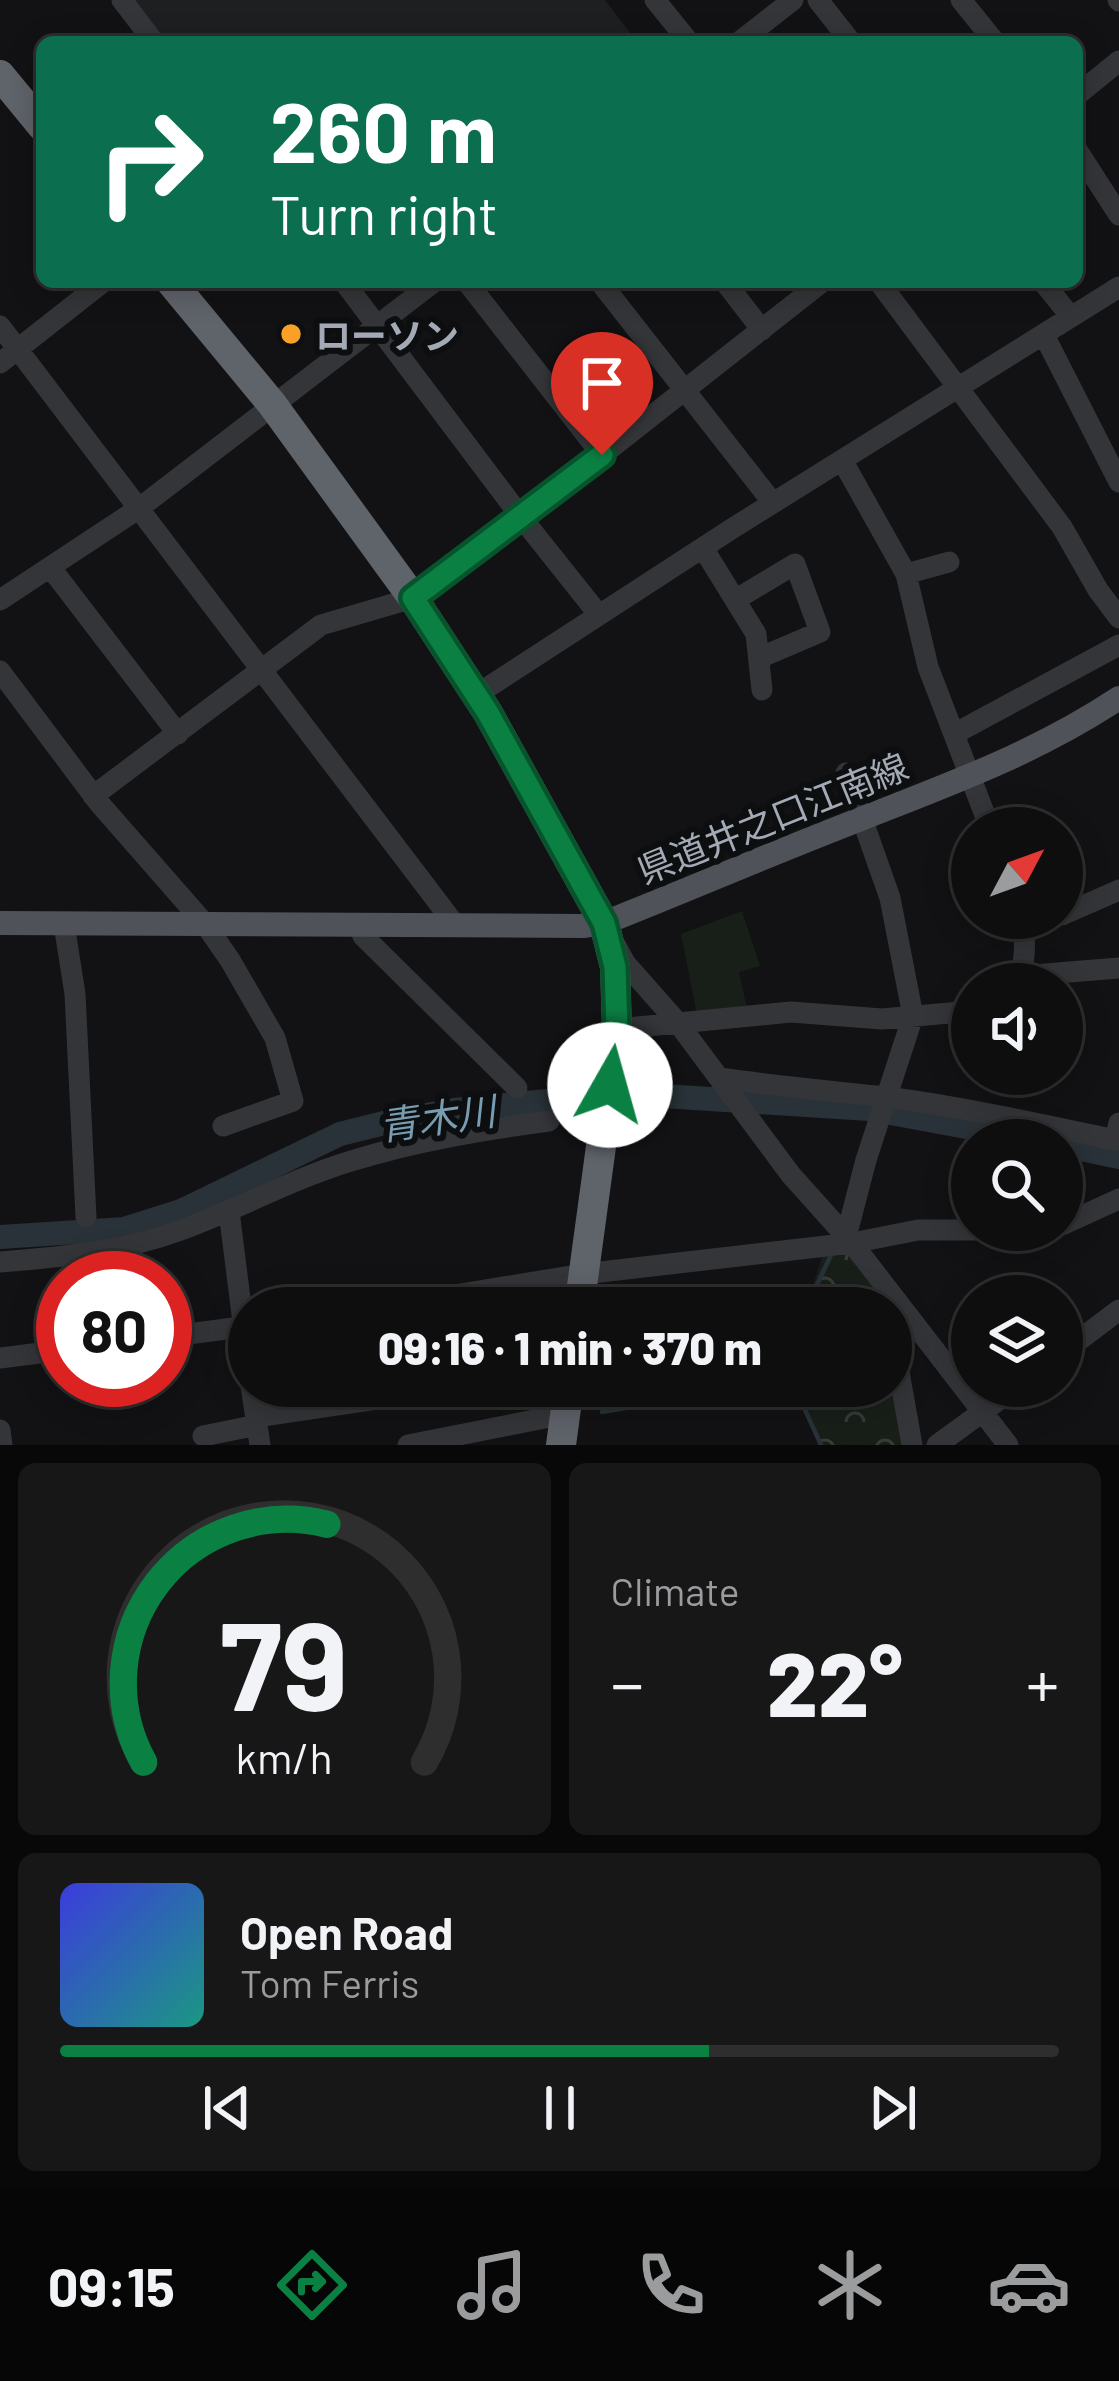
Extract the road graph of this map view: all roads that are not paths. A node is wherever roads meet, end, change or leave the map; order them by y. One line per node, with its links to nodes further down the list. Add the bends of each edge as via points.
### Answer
1 (122, 0): 6 (street)
2 (656, 0): 7 (street)
3 (793, 0): 8 (street)
4 (818, 0): 9 (street)
5 (962, 0): 10 (street)
6 (149, 36)
7 (684, 36)
8 (747, 36)
9 (846, 36)
10 (990, 36)
11 (1119, 61): 13 (street)
12 (0, 75): 14 (highway)
13 (1083, 90)
14 (36, 119)
15 (1083, 159): 16 (street)
16 (1119, 215)
17 (1119, 287): 28 (street)
18 (95, 288): 33 (street)
19 (177, 288): 36 (highway)
20 (349, 288): 29 (street)
21 (426, 288): 29 (street)
22 (472, 288): 37 (street)
23 (606, 288): 35 (street)
24 (730, 288): 31 (street)
25 (814, 288): 31 (street)
26 (884, 288): 34 (street)
27 (1048, 288): 28 (street)
28 (1071, 317): 32 (street)
29 (377, 324): 36 (street); 42 (street)
30 (0, 326): 33 (street)
31 (762, 330): 35 (street)
32 (1044, 334): 34 (street); 39 (street)
33 (9, 356): 41 (street)
34 (960, 387): 38 (street); 51 (street)
35 (685, 390): 37 (street); 40 (street)
36 (272, 404): 41 (street); 47 (highway)
37 (602, 455): 42 (street)
38 (842, 460): 40 (street); 46 (street)
39 (1119, 482)
40 (773, 503): 43 (street)
41 (138, 508): 45 (street); 54 (street)
42 (521, 517): 47 (street); 50 (street)
43 (703, 548): 49 (street); 50 (street)
44 (949, 562): 46 (street)
45 (50, 567): 48 (street); 59 (street)
46 (906, 574): 60 (street)
47 (413, 598): 54 (street, via 321,625); 57 (highway)
48 (0, 600)
49 (736, 600): 53 (street, via 756,634); 53 (street, via 795,565 820,632)
50 (599, 615): 57 (street)
51 (1119, 618)
52 (1119, 645): 60 (street)
53 (759, 658): 56 (street)
54 (262, 670): 59 (street); 73 (street)
55 (0, 671): 63 (street)
56 (762, 690)
57 (476, 695): 69 (highway)
58 (1119, 698): 62 (main road, 県道井之口江南線)
59 (178, 734): 63 (street)
60 (954, 734): 62 (street)
61 (846, 773): 65 (street)
62 (971, 777): 64 (street); 65 (main road, 県道井之口江南線)
63 (93, 796): 71 (street)
64 (983, 807)
65 (863, 818): 69 (main road, 県道井之口江南線); 77 (street, via 890,898)
66 (1119, 890): 67 (street)
67 (1083, 906)
68 (0, 923): 70 (main road, 県道井之口江南線)
69 (604, 923): 73 (main road, 県道井之口江南線); 78 (street, via 626,963); 79 (highway)
70 (64, 924): 71 (main road, 県道井之口江南線); 88 (street)
71 (205, 925): 72 (main road, 県道井之口江南線); 85 (street, via 275,1038 293,1101)
72 (359, 925): 73 (main road, 県道井之口江南線); 81 (street)
73 (457, 926)
74 (1119, 968): 75 (street)
75 (1083, 972)
76 (951, 1013): 77 (street)
77 (914, 1016): 78 (street, via 791,1012); 82 (street)
78 (678, 1023): 79 (street); 80 (street)
79 (617, 1029): 93 (highway)
80 (722, 1081): 82 (street); 91 (street)
81 (517, 1088)
82 (887, 1097): 84 (street, via 1115,1141); 91 (street)
83 (549, 1121): 87 (street, via 350,1161)
84 (1119, 1123)
85 (223, 1126)
86 (1116, 1206): 89 (street)
87 (229, 1211): 92 (street, via 130,1246); 94 (street)
88 (86, 1217)
89 (1083, 1218)
90 (951, 1230): 91 (street)
91 (849, 1240): 93 (street); 97 (street)
92 (0, 1262)
93 (583, 1274): 95 (street); 96 (highway)
94 (240, 1287)
95 (504, 1287)
96 (581, 1287)
97 (886, 1287)
98 (1119, 1310): 102 (street)
99 (912, 1321): 108 (street)
100 (228, 1328): 101 (street)
101 (192, 1333)
102 (1083, 1337)
103 (36, 1353): 104 (street)
104 (0, 1358)
105 (363, 1407): 110 (street)
106 (905, 1407): 115 (street)
107 (990, 1407): 108 (street)
108 (983, 1412): 116 (street); 117 (street)
109 (566, 1423): 114 (street)
110 (258, 1429): 112 (street)
111 (0, 1430): 113 (street)
112 (202, 1436)
113 (2, 1445)
114 (408, 1445)
115 (912, 1445)
116 (938, 1445)
117 (1008, 1445)

